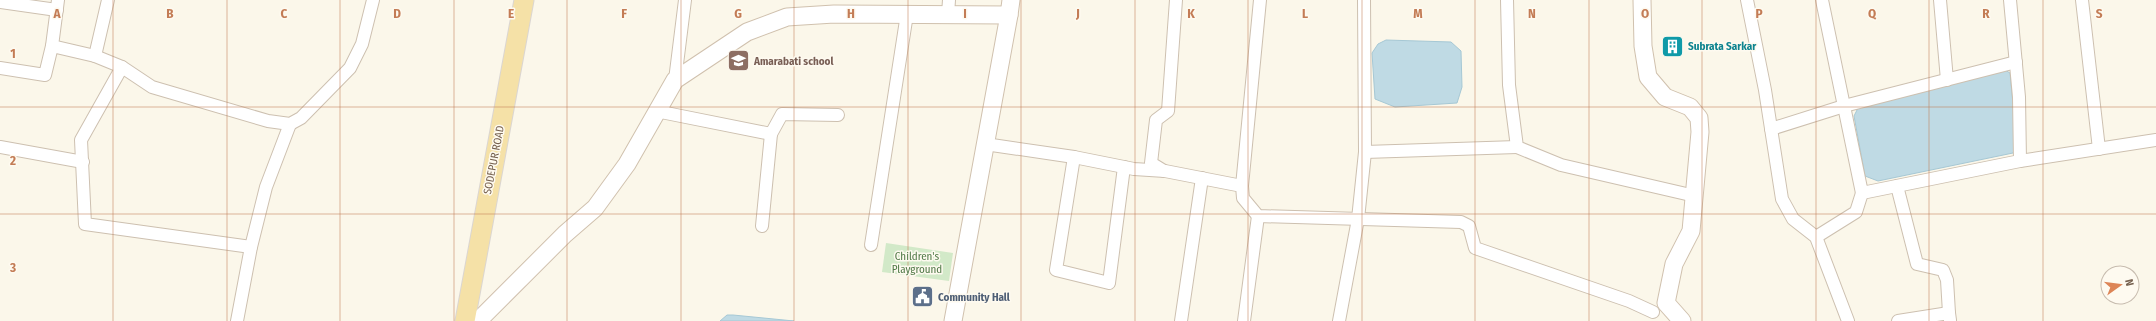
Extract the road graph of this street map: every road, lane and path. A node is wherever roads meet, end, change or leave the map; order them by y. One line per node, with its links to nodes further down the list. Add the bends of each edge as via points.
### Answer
1 (108, 0): 21 (street)
2 (373, 0): 30 (street, via 362,44 350,68 301,118)
3 (524, 0): 58 (main road, SODEPUR ROAD)
4 (685, 0): 25 (street)
5 (1176, 0): 43 (street, via 1168,112 1156,120 1151,163)
6 (1260, 0): 45 (street)
7 (1364, 0): 38 (street)
8 (1507, 0): 36 (street, via 1509,85)
9 (1642, 0): 48 (street, via 1643,46 1648,77 1665,97 1690,107 1699,118)
10 (1747, 0): 31 (street)
11 (1822, 0): 27 (street)
12 (1940, 0): 26 (street)
13 (2010, 0): 22 (street)
14 (2082, 0): 37 (street)
15 (0, 2): 16 (street)
16 (58, 5): 20 (street)
17 (948, 7): 18 (street); 19 (street)
18 (1010, 7): 34 (street)
19 (907, 14): 25 (street, via 787,16 747,32); 53 (street)
20 (52, 46): 21 (street); 24 (street, via 45,75)
21 (95, 56): 23 (street)
22 (2016, 62): 26 (street); 40 (street)
23 (122, 66): 30 (street, via 152,87 268,121); 41 (street, via 81,140)
24 (0, 68)
25 (675, 80): 28 (street)
26 (1947, 80): 27 (street)
27 (1844, 106): 31 (street); 47 (street)
28 (656, 111): 32 (street); 59 (street, via 627,164 595,208 565,234)
29 (838, 115): 32 (street, via 782,114)
30 (290, 124): 54 (street, via 266,187)
31 (1771, 129): 52 (street, via 1782,199 1793,219)
32 (771, 134): 51 (street)
33 (2156, 140): 37 (street)
34 (985, 144): 39 (street); 60 (street)
35 (0, 147): 41 (street)
36 (1517, 147): 38 (street); 48 (street, via 1561,165)
37 (2098, 149): 40 (street)
38 (1366, 152): 50 (street)
39 (1074, 157): 42 (street); 42 (street, via 1056,270 1109,283)
40 (2020, 161): 46 (street)
41 (83, 162): 54 (street, via 85,224)
42 (1124, 167): 43 (street)
43 (1165, 171): 44 (street)
44 (1202, 178): 45 (street); 61 (street)
45 (1242, 186): 49 (street, via 1243,198)
46 (1897, 186): 47 (street); 56 (street, via 1917,264 1943,270 1947,280)
47 (1862, 193): 52 (street, via 1856,212)
48 (1695, 196): 55 (street, via 1691,231)
49 (1258, 216): 50 (street); 62 (street)
50 (1358, 219): 55 (street, via 1461,222 1469,226 1475,248); 63 (street)
51 (762, 226)
52 (1816, 237): 65 (street)
53 (871, 245)
54 (251, 247): 57 (street)
55 (1654, 312): 64 (street)
56 (1950, 317): 66 (street)
57 (237, 321)
58 (464, 321)
59 (478, 321)
60 (953, 321)
61 (1181, 321)
62 (1244, 321)
63 (1339, 321)
64 (1682, 321)
65 (1848, 321)
66 (1898, 321)

